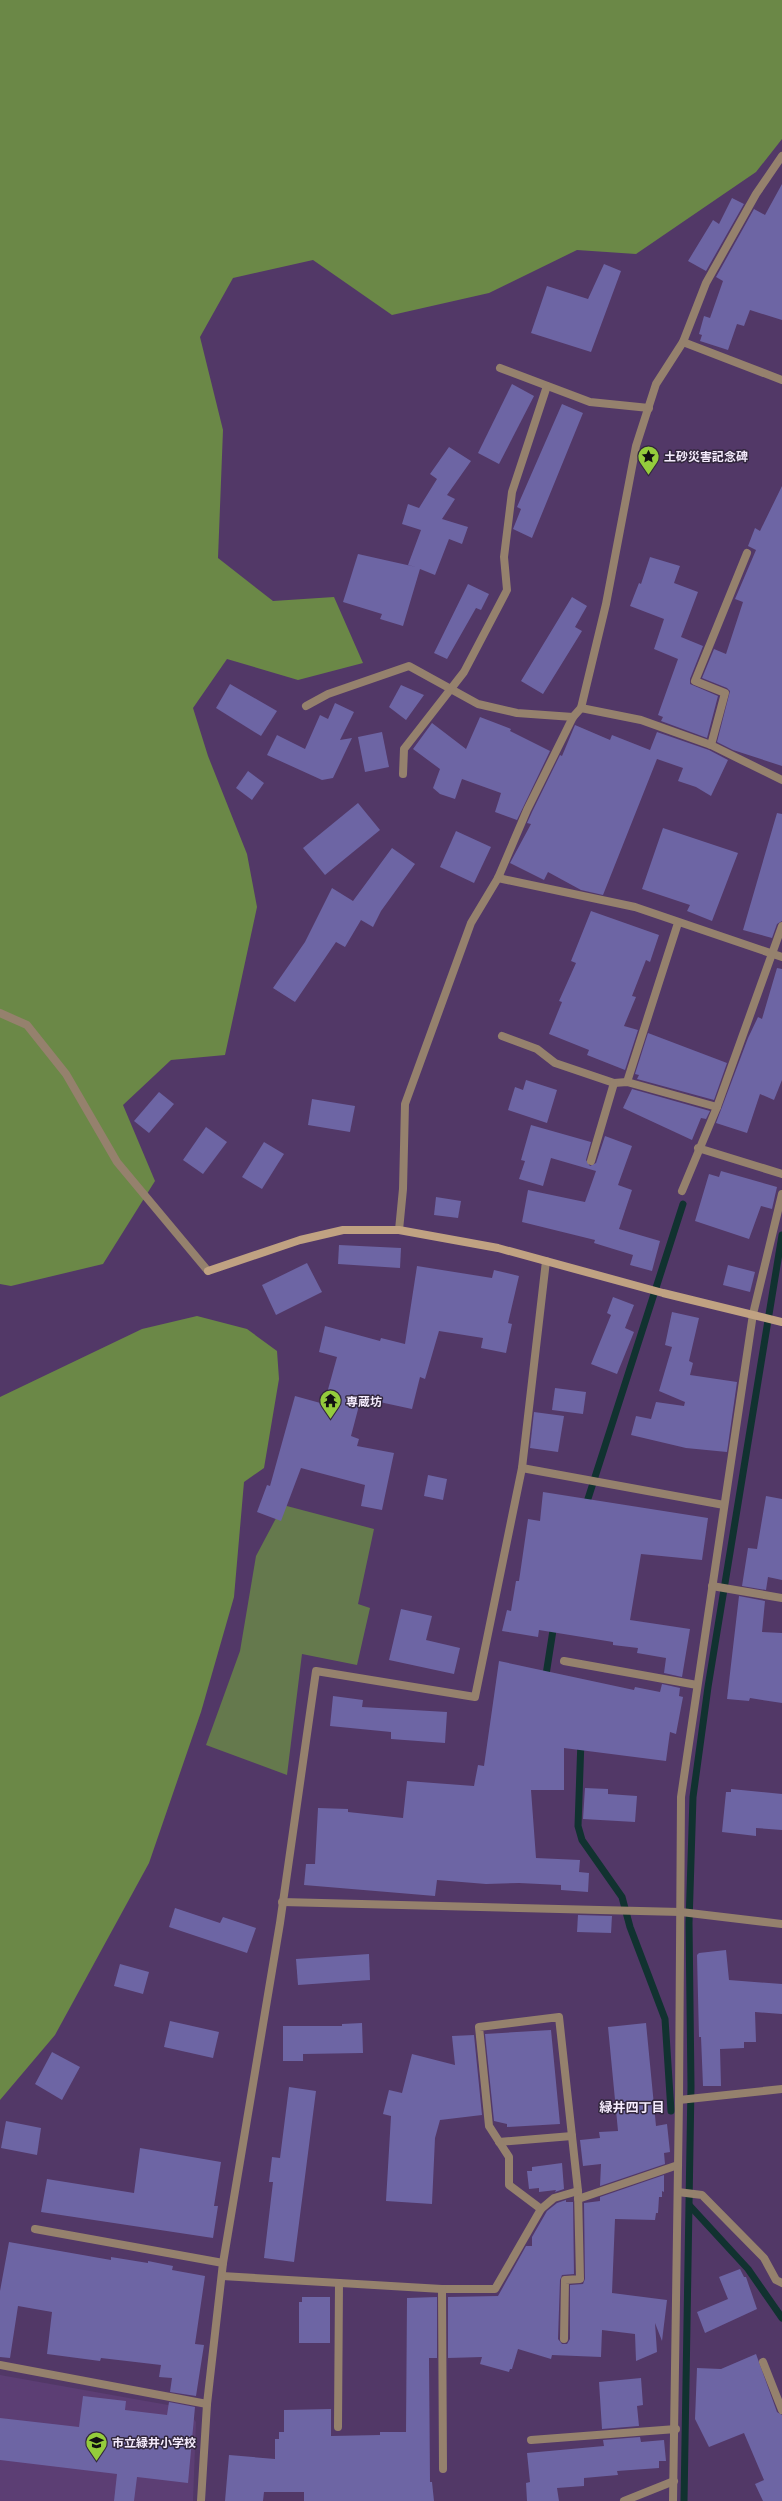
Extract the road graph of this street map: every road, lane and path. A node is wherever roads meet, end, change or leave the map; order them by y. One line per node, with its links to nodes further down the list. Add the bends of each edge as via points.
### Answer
1 (782, 156): 2 (street, via 756,194 706,283)
2 (683, 342): 4 (street); 6 (street, via 656,384)
3 (500, 368): 5 (street)
4 (782, 380)
5 (547, 386): 6 (street, via 590,402); 8 (street, via 512,492 504,557 507,590 464,672)
6 (649, 408): 10 (street, via 636,446 606,604)
7 (747, 553): 12 (street, via 695,681 726,693)
8 (450, 690): 9 (street, via 409,666 328,694); 11 (street, via 478,704 517,713); 13 (street, via 404,749)
9 (306, 706)
10 (581, 708): 11 (street); 12 (street, via 640,720)
11 (573, 717): 15 (street, via 527,810)
12 (711, 745): 14 (street)
13 (403, 774)
14 (782, 780)
15 (498, 878): 16 (street, via 635,907); 30 (street, via 471,923 405,1104)
16 (678, 923): 18 (street); 23 (street)
17 (782, 926): 18 (street)
18 (772, 954): 19 (street); 24 (street)
19 (782, 957)
20 (0, 1013): 30 (street, via 27,1024 66,1074 117,1162 208,1271 300,1240 343,1230)
21 (502, 1036): 22 (street, via 537,1049 555,1063)
22 (614, 1082): 23 (street); 26 (street)
23 (627, 1082): 24 (street)
24 (717, 1107): 25 (street)
25 (698, 1148): 27 (street); 28 (street)
26 (591, 1161)
27 (782, 1174)
28 (682, 1191)
29 (782, 1194): 32 (street)
30 (399, 1230): 31 (street, via 461,1240)
31 (546, 1261): 32 (street); 34 (street)
32 (753, 1314): 33 (street); 35 (street)
33 (782, 1322)
34 (522, 1468): 35 (street); 40 (street, via 475,1697 316,1671)
35 (724, 1505): 36 (street)
36 (712, 1586): 37 (street); 39 (street)
37 (782, 1598)
38 (564, 1661): 39 (street)
39 (697, 1685): 41 (street, via 681,1797)
40 (282, 1902): 41 (street); 52 (street)
41 (681, 1912): 42 (street); 44 (street)
42 (782, 1924)
43 (782, 2089): 44 (street)
44 (679, 2100): 47 (street)
45 (572, 2136): 46 (street); 46 (street, via 559,2017 480,2027 489,2126); 49 (street)
46 (499, 2142): 50 (street, via 509,2158 509,2185)
47 (678, 2165): 48 (street); 49 (street)
48 (678, 2192): 55 (street, via 702,2195 764,2258 776,2280); 63 (street)
49 (578, 2195): 50 (street, via 554,2198); 57 (street, via 580,2278 564,2280)
50 (541, 2209): 56 (street, via 495,2289)
51 (35, 2229): 52 (street)
52 (223, 2263): 53 (street)
53 (222, 2276): 54 (street); 60 (street)
54 (339, 2283): 56 (street); 62 (street)
55 (782, 2283)
56 (442, 2289): 65 (street)
57 (564, 2339)
58 (763, 2362): 61 (street)
59 (0, 2365): 60 (street)
60 (207, 2404): 67 (street)
61 (782, 2410)
62 (338, 2427)
63 (676, 2429): 64 (street); 66 (street)
64 (531, 2440)
65 (443, 2469)
66 (674, 2481): 68 (street); 69 (street)
67 (201, 2501)
68 (624, 2501)
69 (673, 2501)

